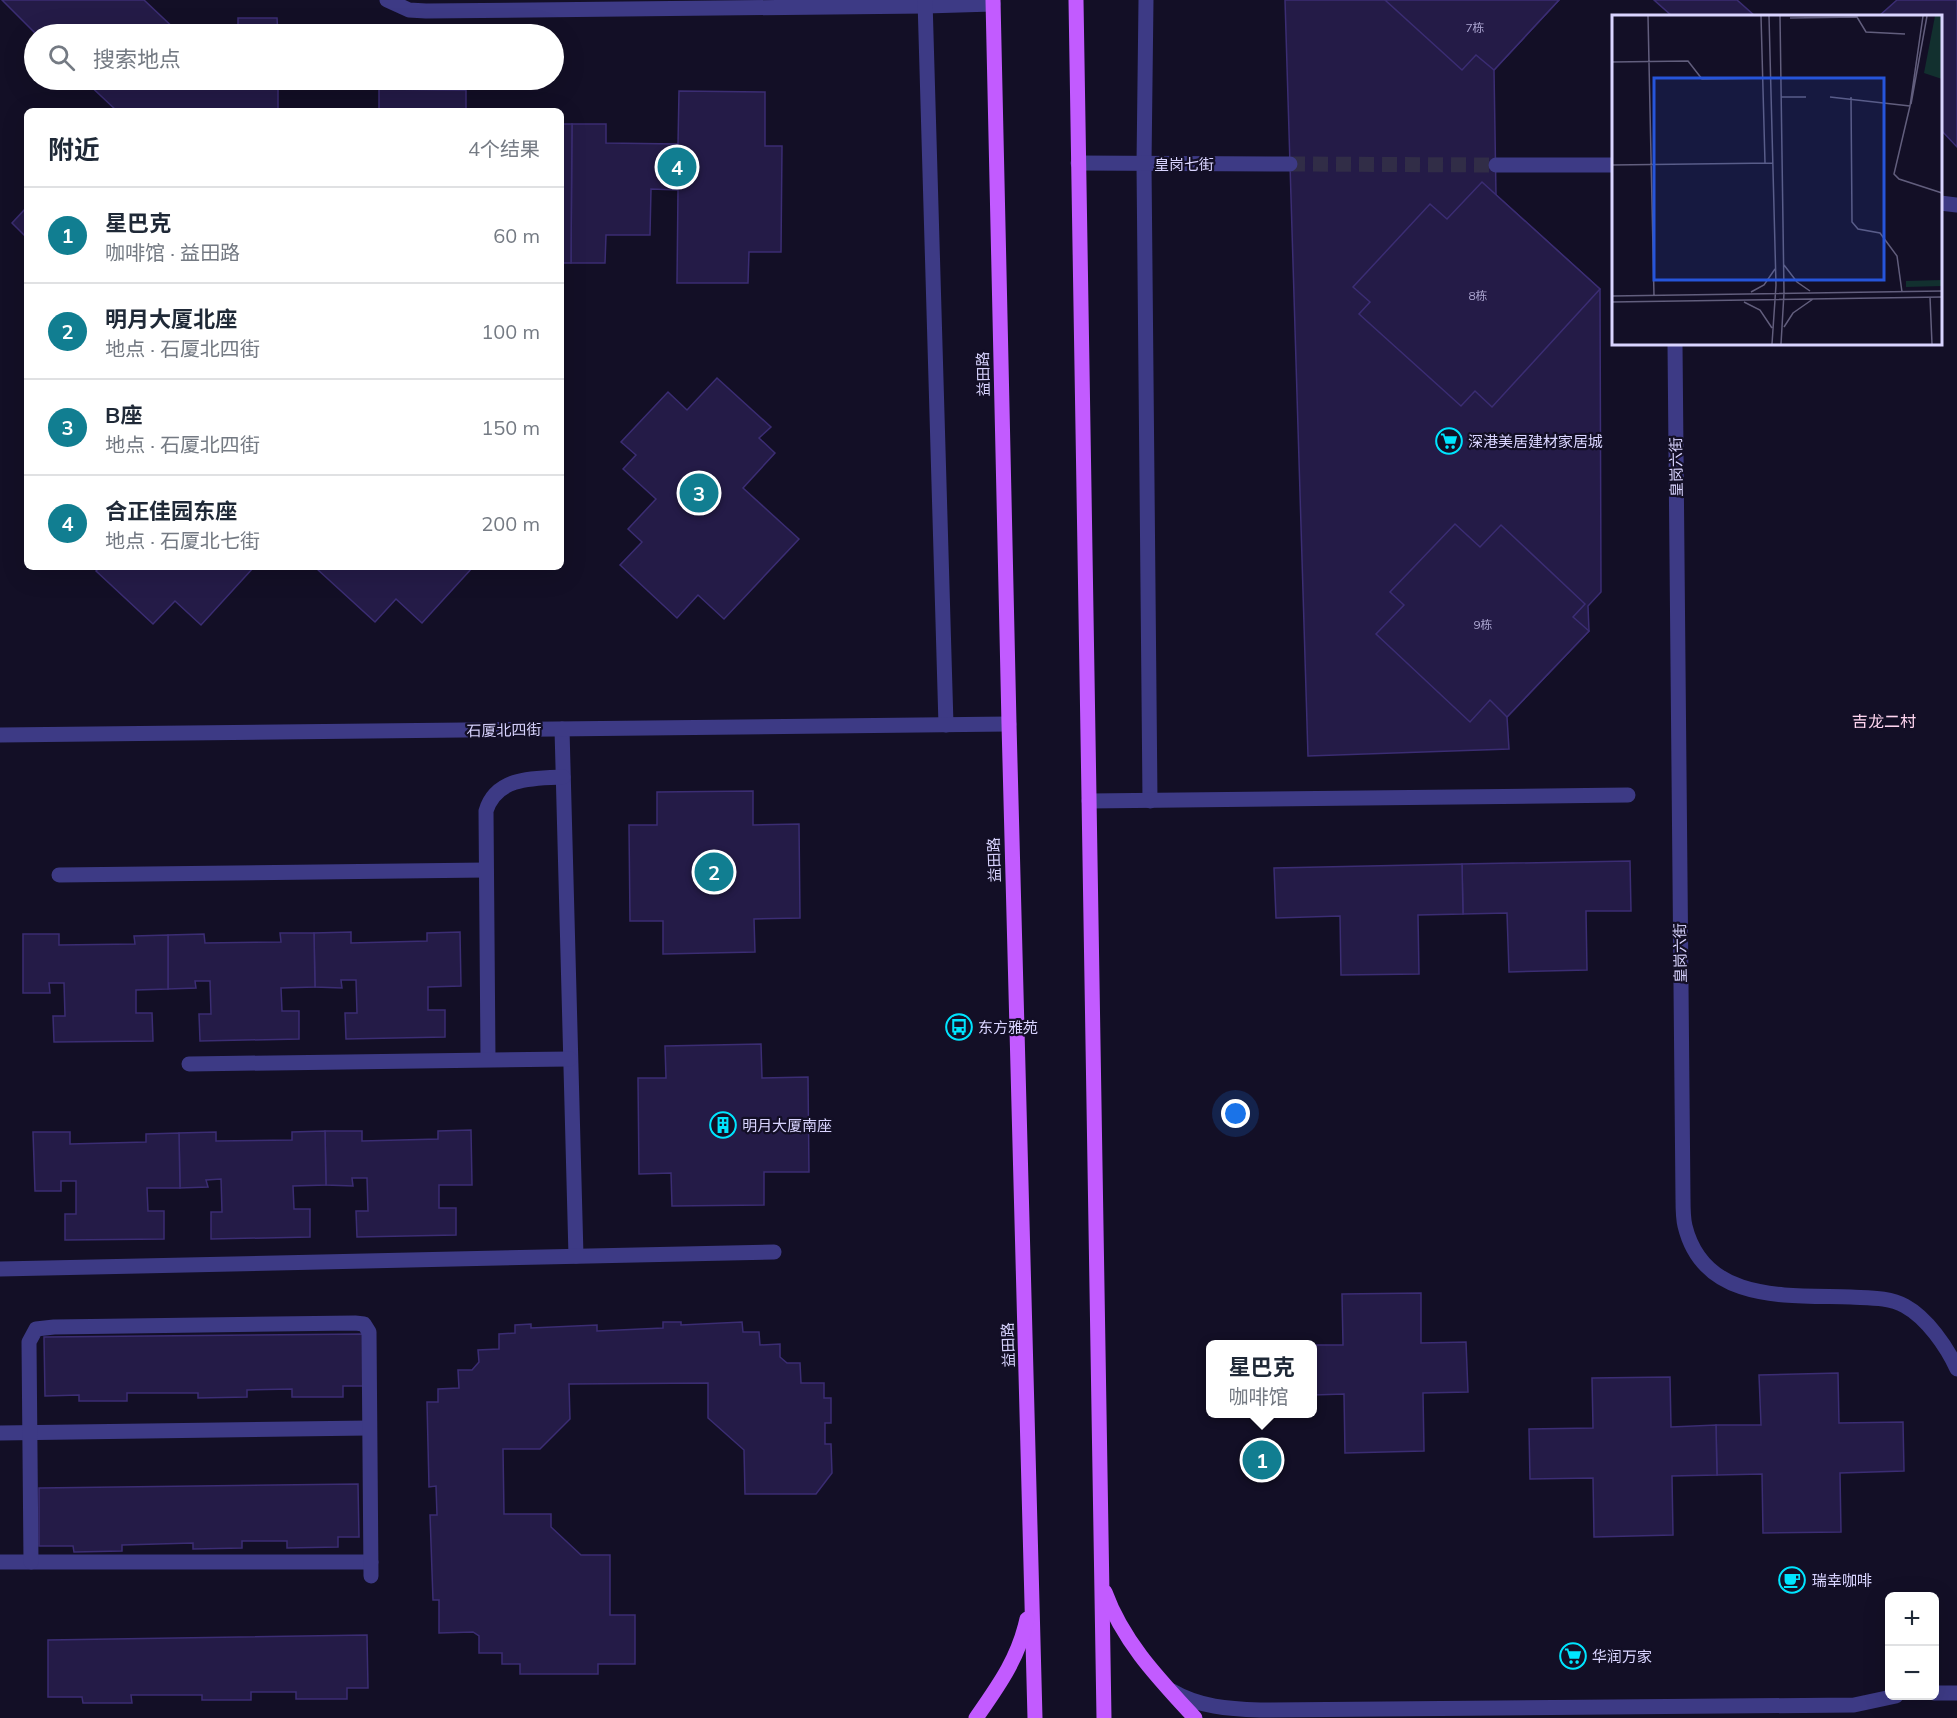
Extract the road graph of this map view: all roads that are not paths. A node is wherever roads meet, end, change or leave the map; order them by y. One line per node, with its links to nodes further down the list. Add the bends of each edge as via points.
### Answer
1 (387, 0): 5 (street, via 410,10 426,11)
2 (1076, 0): 6 (main road)
3 (1146, 0): 7 (street)
4 (993, 2): 5 (street); 14 (main road, 益田路)
5 (925, 3): 15 (street)
6 (1078, 163): 7 (street, 皇岗七街); 20 (main road)
7 (1144, 164): 8 (street, 皇岗七街); 21 (street)
8 (1290, 164)
9 (1496, 165): 10 (street)
10 (1612, 165)
11 (1942, 203): 12 (street)
12 (1957, 205)
13 (1675, 345): 30 (street, 皇岗六街, via 1685,1225 1701,1260 1715,1275 1735,1286 1781,1294 1873,1298 1905,1306 1928,1327)
14 (1009, 724): 15 (street, 石厦北四街); 37 (main road, 益田路)
15 (946, 725): 16 (street, 石厦北四街)
16 (562, 729): 17 (street, 石厦北四街); 18 (street)
17 (0, 735)
18 (563, 777): 22 (street, via 518,781 494,794 484,820); 25 (street)
19 (1628, 795): 21 (street)
20 (1089, 801): 21 (street); 36 (main road)
21 (1150, 801)
22 (486, 870): 23 (street); 24 (street)
23 (59, 875)
24 (488, 1059): 25 (street); 26 (street)
25 (570, 1059): 28 (street)
26 (189, 1064)
27 (774, 1252): 28 (street)
28 (576, 1256): 29 (street)
29 (0, 1269)
30 (1957, 1369)
31 (369, 1428): 32 (street); 32 (street, via 369,1332 364,1324 216,1325 36,1329 29,1342); 35 (street, via 371,1569)
32 (29, 1432): 33 (street); 35 (street)
33 (0, 1433)
34 (0, 1562): 35 (street)
35 (31, 1562)
36 (1102, 1581): 38 (main road, via 1123,1631); 44 (main road)
37 (1033, 1596): 42 (main road, via 1022,1641 1005,1678); 43 (main road, 益田路)
38 (1167, 1688): 41 (street, via 1184,1699 1203,1704 1260,1710 1854,1705); 45 (main road)
39 (1939, 1693): 40 (street)
40 (1957, 1693)
41 (1885, 1698)
42 (976, 1718)
43 (1035, 1718)
44 (1104, 1718)
45 (1195, 1718)

